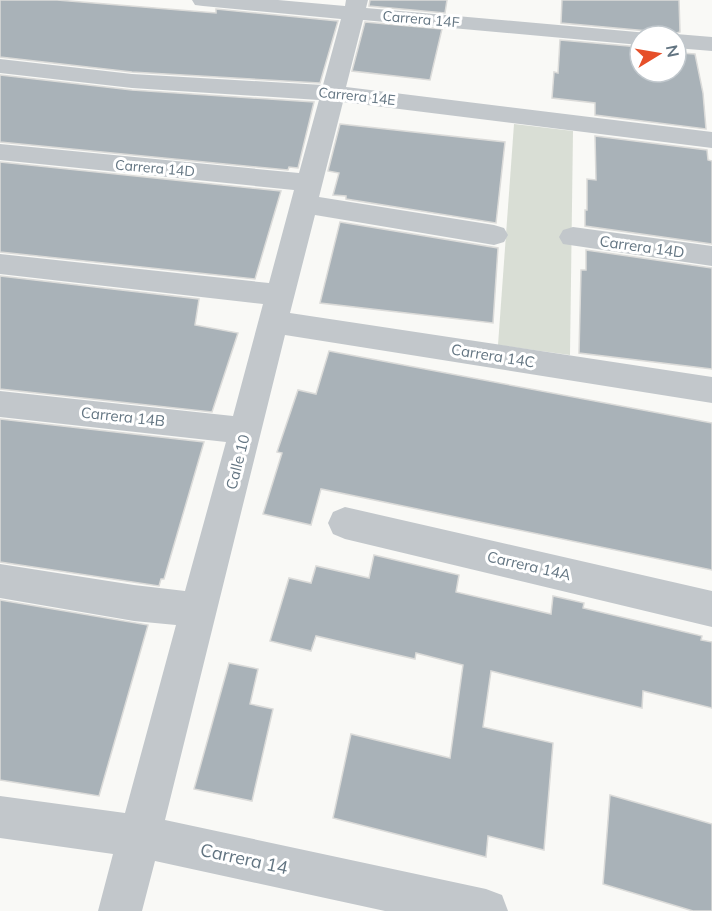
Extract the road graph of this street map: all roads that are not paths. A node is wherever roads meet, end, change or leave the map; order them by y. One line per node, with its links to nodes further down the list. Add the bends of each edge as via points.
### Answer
1 (203, 0): 2 (street, Carrera 14F)
2 (355, 6): 3 (street, Carrera 14F); 8 (street, Calle 10)
3 (447, 10): 4 (street, Carrera 14F)
4 (628, 36)
5 (688, 42): 6 (street)
6 (712, 44)
7 (0, 66): 8 (street, Carrera 14E, via 132,81)
8 (333, 93): 9 (street, Carrera 14E); 11 (street, Calle 10)
9 (712, 140)
10 (0, 152): 11 (street, Carrera 14D)
11 (308, 193): 12 (street, Carrera 14D); 16 (street, Calle 10)
12 (494, 235)
13 (573, 237): 14 (street, Carrera 14D)
14 (712, 256)
15 (0, 264): 16 (street, Carrera 14C)
16 (278, 308): 17 (street, Carrera 14C); 19 (street, Calle 10)
17 (712, 390)
18 (0, 404): 19 (street, Carrera 14B)
19 (246, 431): 23 (street, Calle 10)
20 (345, 523): 22 (street, Carrera 14A)
21 (0, 581): 23 (street)
22 (712, 609)
23 (199, 610): 25 (street, Calle 10)
24 (0, 818): 25 (street, Carrera 14)
25 (140, 836): 26 (street, Calle 10); 27 (street, Carrera 14)
26 (120, 911)
27 (486, 911)

